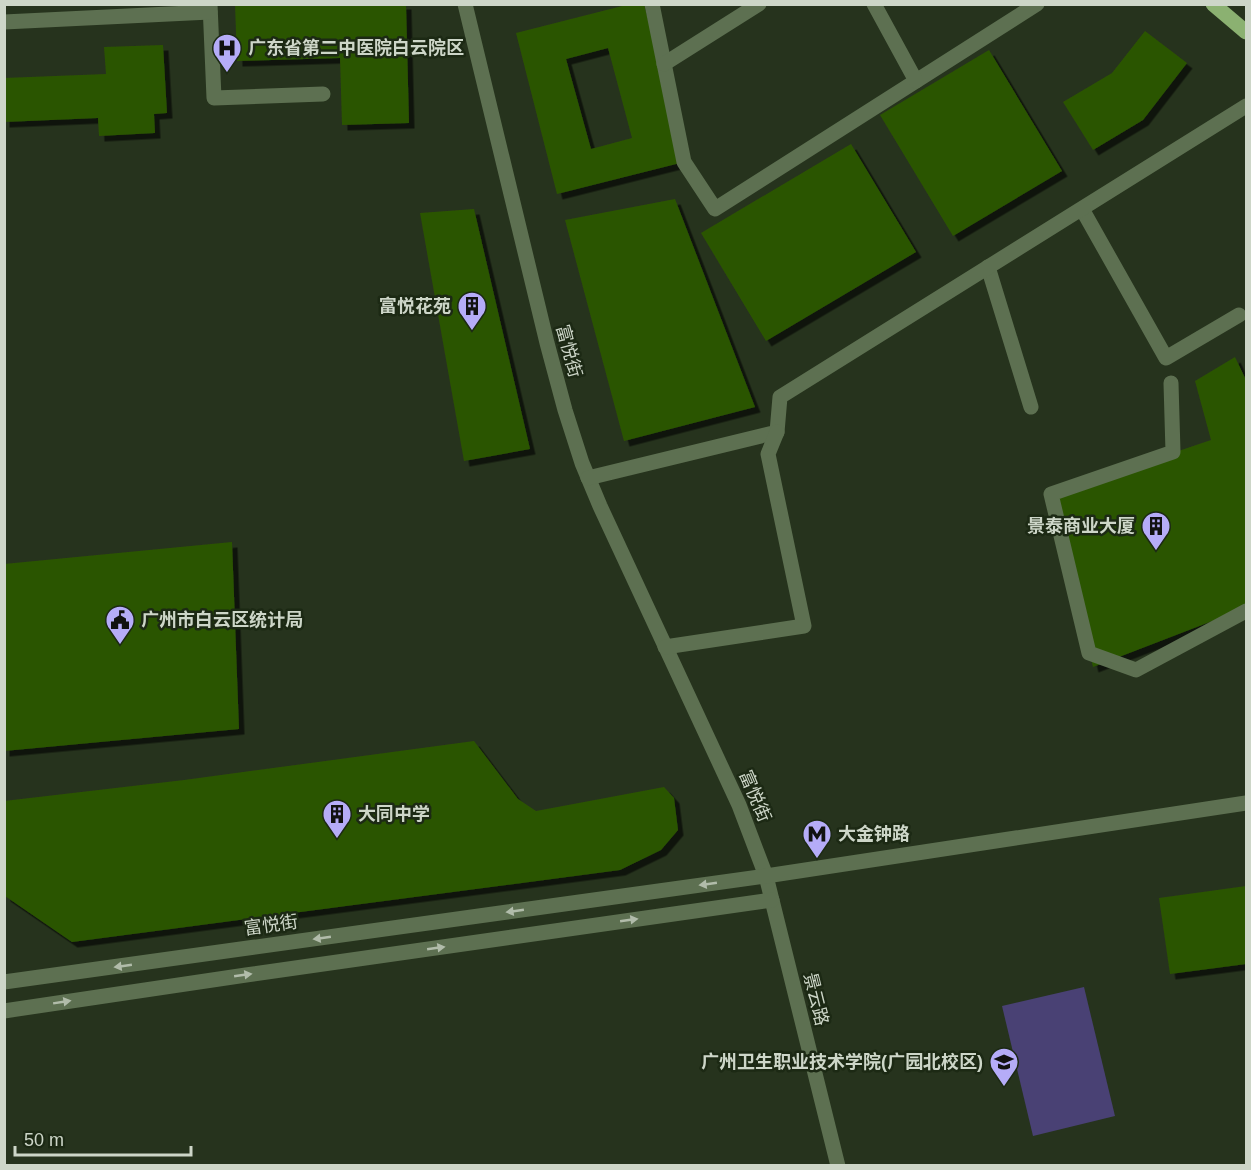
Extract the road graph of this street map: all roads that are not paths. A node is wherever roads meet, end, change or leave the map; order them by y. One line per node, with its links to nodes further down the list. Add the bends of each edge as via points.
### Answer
1 (465, 4): 20 (street, 富悦街, via 547,343)
2 (652, 4): 10 (street)
3 (759, 4): 10 (street)
4 (1037, 4): 11 (street)
5 (1213, 4): 9 (main road)
6 (879, 6): 11 (street)
7 (210, 8): 8 (street); 12 (street, via 214,98)
8 (4, 22)
9 (1246, 32)
10 (664, 64): 11 (street, via 684,162 715,209)
11 (916, 81)
12 (323, 94)
13 (1246, 106): 14 (street)
14 (1082, 209): 15 (street); 16 (street, via 1166,358)
15 (988, 267): 18 (street); 19 (street, via 780,397)
16 (1239, 315)
17 (1171, 383): 21 (street, via 1173,452 1051,494 1089,653 1136,670)
18 (1031, 407)
19 (777, 432): 20 (street); 22 (street, via 768,454 804,626)
20 (588, 478): 22 (street, 富悦街)
21 (1246, 611)
22 (665, 647): 24 (street, 富悦街, via 739,805)
23 (1246, 802): 24 (street)
24 (766, 876): 25 (street, 景云路); 26 (street, 富悦街, one-way to 26)
25 (772, 900): 28 (street, one-way to 25); 30 (street, 景云路)
26 (181, 957): 27 (street, 富悦街, one-way to 27); 28 (street)
27 (4, 982)
28 (185, 984): 29 (street, one-way to 28)
29 (4, 1011)
30 (838, 1166)

